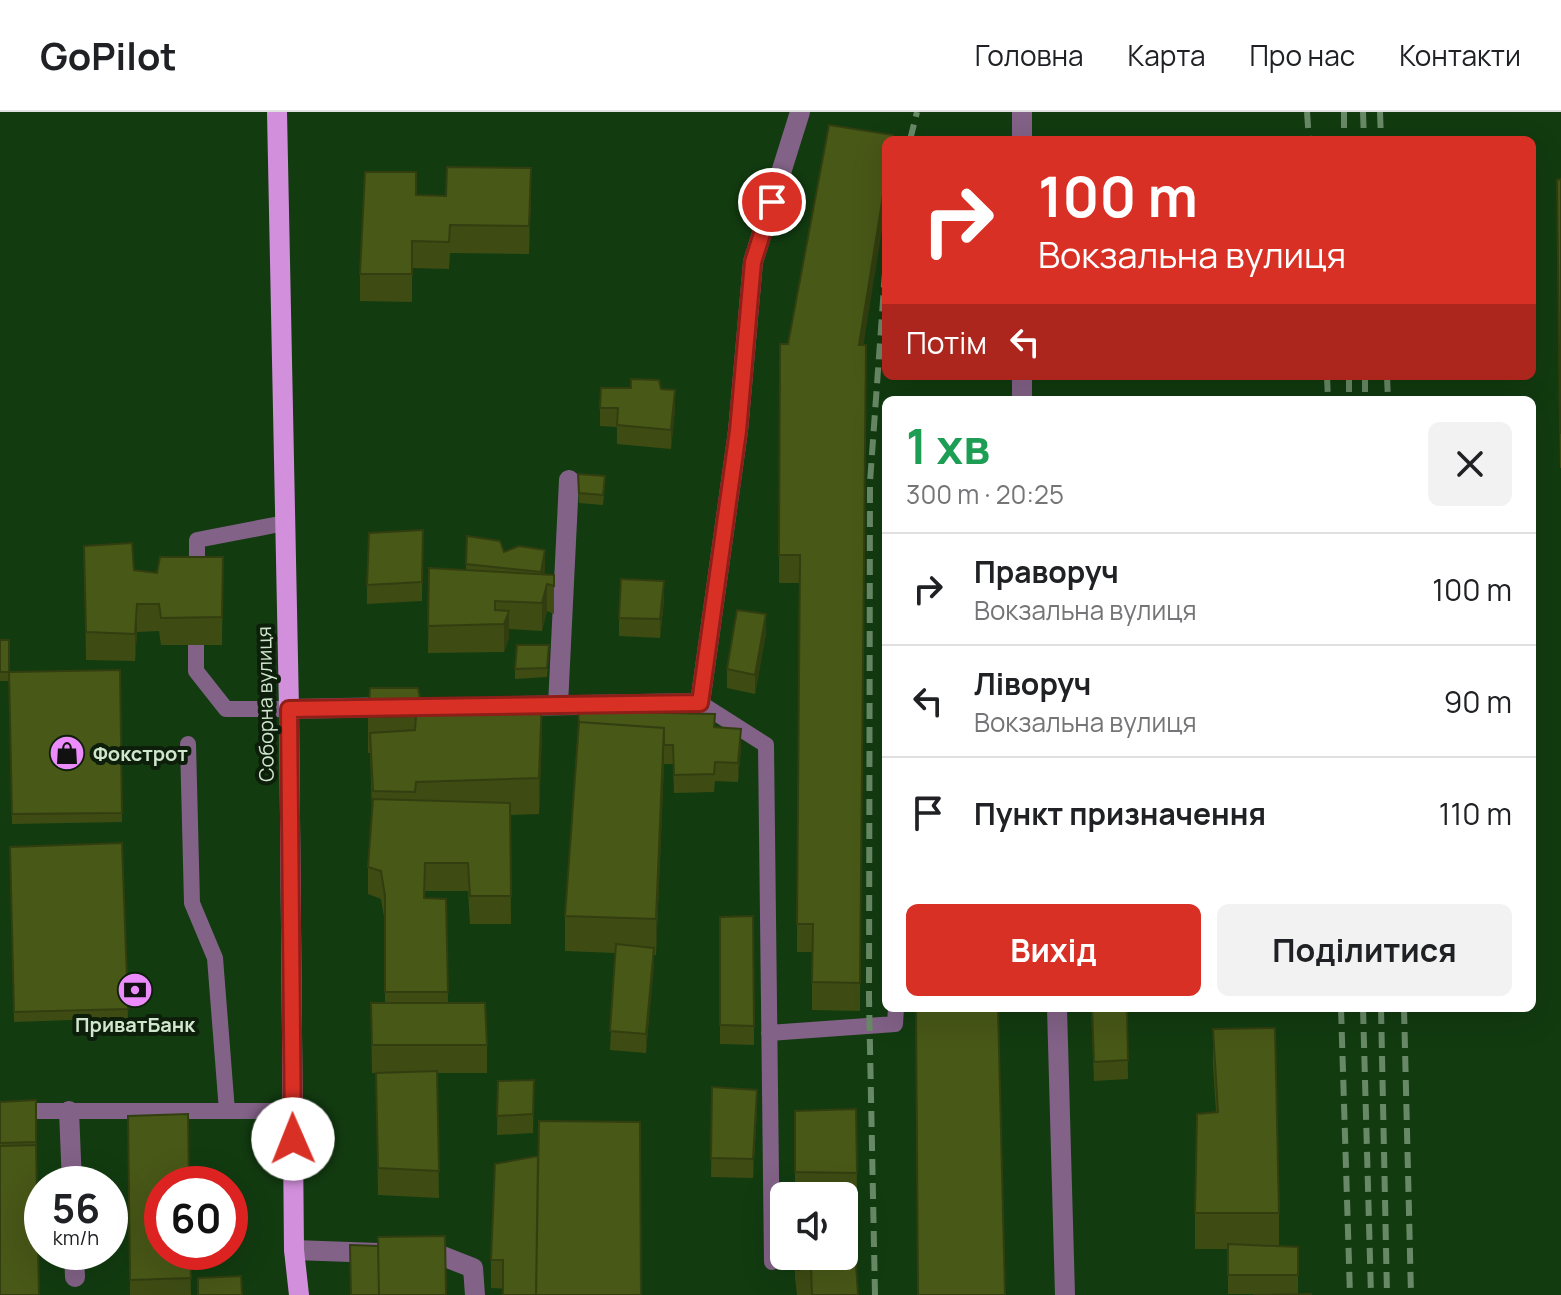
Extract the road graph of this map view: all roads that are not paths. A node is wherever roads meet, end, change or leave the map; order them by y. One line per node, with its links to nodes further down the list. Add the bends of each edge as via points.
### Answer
1 (277, 112): 6 (main road, Соборна вулиця)
2 (800, 112): 7 (street, via 753,262 738,431)
3 (1022, 112): 4 (street)
4 (1022, 136)
5 (569, 480): 8 (street)
6 (285, 523): 11 (main road, Соборна вулиця); 11 (lane, via 197,540 196,671 226,709)
7 (700, 703): 8 (street); 15 (lane, via 766,745)
8 (558, 705): 9 (street)
9 (495, 706)
10 (416, 707): 11 (street)
11 (289, 709): 19 (main road, Соборна вулиця)
12 (188, 744): 18 (lane, via 192,903 215,958)
13 (896, 1012): 15 (lane, via 895,1024)
14 (1057, 1012): 27 (street)
15 (769, 1033): 21 (lane)
16 (0, 1111): 17 (lane)
17 (69, 1111): 18 (lane); 20 (street)
18 (227, 1111): 19 (lane)
19 (292, 1111): 22 (main road, Соборна вулиця)
20 (71, 1166)
21 (771, 1182)
22 (294, 1250): 25 (main road, Соборна вулиця); 26 (street, via 440,1255 473,1268)
23 (75, 1270): 24 (street)
24 (75, 1277)
25 (299, 1295)
26 (475, 1295)
27 (1065, 1295)

